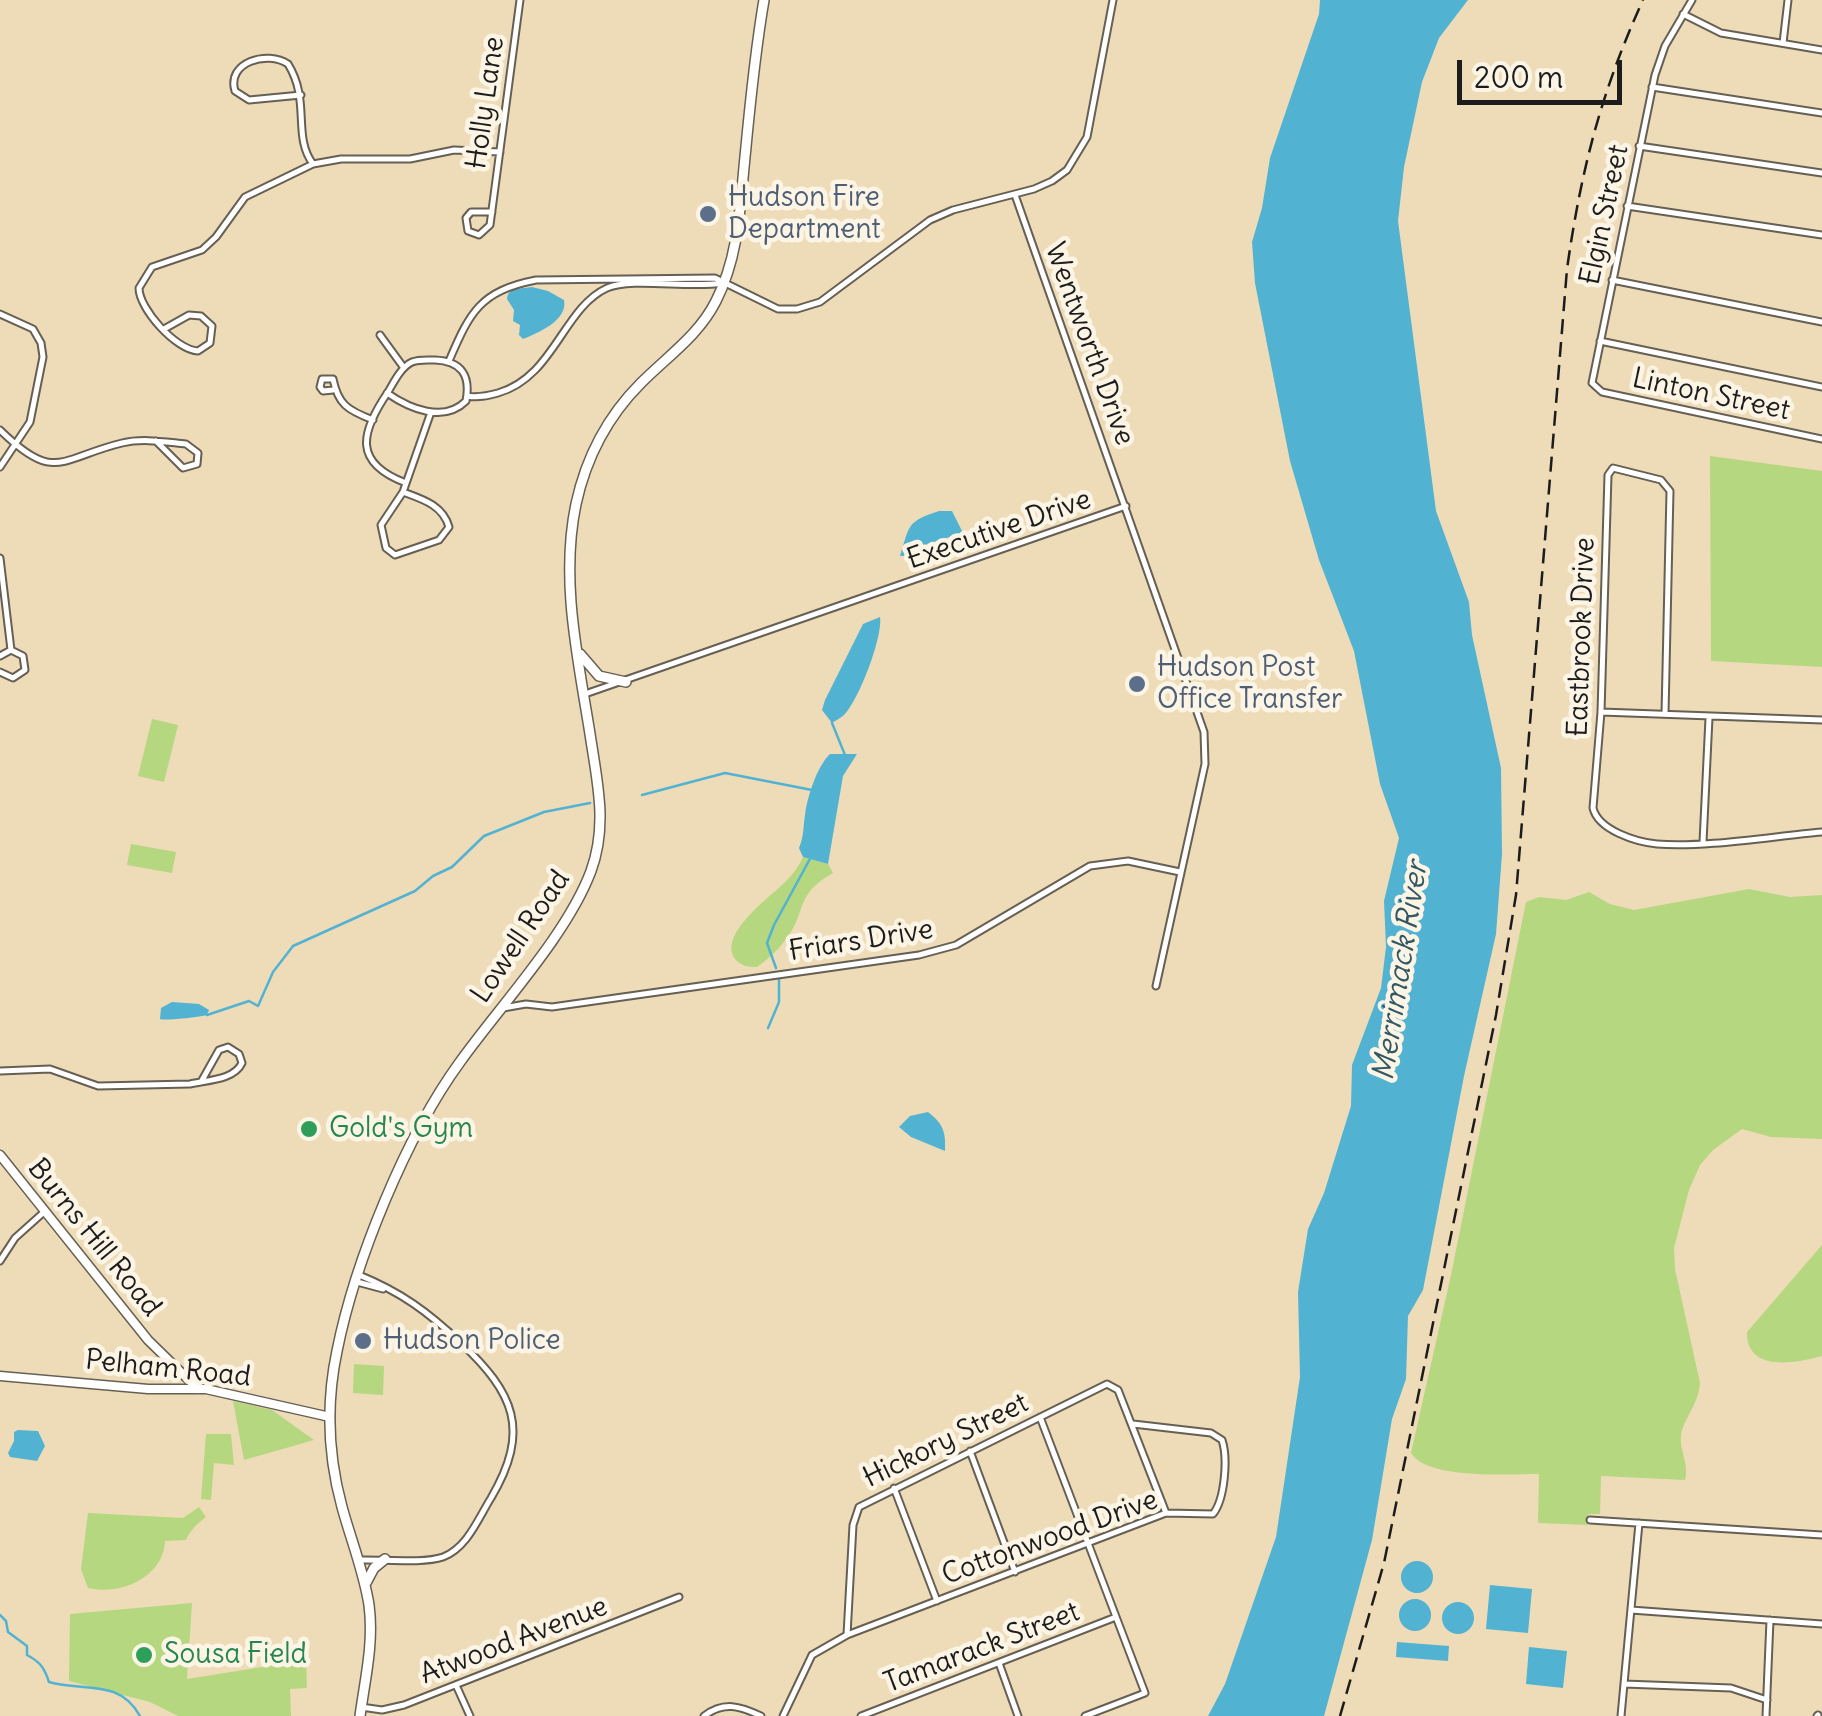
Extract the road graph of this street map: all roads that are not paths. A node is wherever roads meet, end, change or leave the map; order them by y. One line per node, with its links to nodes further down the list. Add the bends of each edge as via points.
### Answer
1 (520, 0): 13 (street, Holly Lane)
2 (766, 0): 22 (main road, Lowell Road, via 738,232)
3 (1113, 0): 16 (street, via 1082,149 1057,178)
4 (1692, 0): 6 (street, Elgin Street)
5 (1788, 0): 7 (street)
6 (1683, 14): 7 (street, via 1721,33); 9 (street, Elgin Street)
7 (1783, 43): 8 (street)
8 (1822, 50)
9 (1652, 87): 11 (street); 12 (street, Elgin Street)
10 (301, 94): 10 (street, via 278,58 247,63 234,74 235,91 249,100); 14 (street, via 302,141)
11 (1822, 114)
12 (1640, 146): 15 (street); 17 (street, Elgin Street)
13 (500, 152): 14 (street); 18 (street, Holly Lane)
14 (313, 164): 26 (street, via 245,197 202,250 148,271 139,298)
15 (1822, 173)
16 (1015, 195): 22 (street, via 930,220 806,307 772,307); 45 (street, Wentworth Drive)
17 (1627, 206): 19 (street); 21 (street, Elgin Street)
18 (492, 212): 18 (street, Holly Lane, via 486,232 468,230 471,212)
19 (1822, 235)
20 (602, 280): 22 (street); 23 (street); 29 (street, via 536,280 496,293 472,311)
21 (1612, 280): 25 (street); 28 (street, Elgin Street)
22 (725, 282): 23 (street); 48 (main road, Lowell Road, via 697,330 616,411 591,457 570,544)
23 (601, 291): 35 (street, via 525,380 501,392)
24 (0, 314): 41 (street, via 26,324 42,350 33,415)
25 (1822, 322)
26 (164, 329): 26 (street, via 192,351 206,348 213,335 198,314)
27 (380, 334): 30 (street)
28 (1600, 341): 31 (street, Elgin Street); 32 (street)
29 (449, 361): 30 (street, via 414,361); 35 (street, via 466,376)
30 (404, 368): 34 (street)
31 (1593, 387): 39 (street, Linton Street)
32 (1822, 387)
33 (333, 390): 37 (street, via 350,410)
34 (387, 393): 36 (street); 37 (street)
35 (468, 396): 36 (street, via 454,411)
36 (430, 412): 43 (street)
37 (372, 420): 43 (street, via 367,455 382,474)
38 (0, 430): 41 (street)
39 (1822, 439)
40 (156, 441): 40 (street, via 183,468 198,461 194,447); 41 (street, via 126,442 60,464 31,458)
41 (14, 444): 42 (street)
42 (0, 467)
43 (406, 483): 44 (street)
44 (402, 492): 44 (street, via 380,531 395,555 439,540 449,527 435,506)
45 (1126, 506): 51 (street, Executive Drive); 59 (street, Executive Drive, via 1206,738)
46 (0, 558): 47 (street)
47 (10, 650): 49 (street); 50 (street, via 23,656 25,670 13,678)
48 (578, 650): 51 (main road, via 599,676); 52 (main road, Lowell Road)
49 (0, 656)
50 (0, 672)
51 (626, 682): 52 (street, Executive Drive)
52 (584, 695): 61 (main road, Lowell Road, via 600,798 596,853 579,896)
53 (1601, 712): 54 (street); 54 (street, Eastbrook Drive, via 1613,468 1660,480 1670,491); 58 (street, Eastbrook Drive, via 1596,818 1658,844)
54 (1665, 714): 55 (street)
55 (1709, 718): 56 (street); 58 (street)
56 (1822, 720)
57 (1822, 832): 58 (street)
58 (1703, 842)
59 (1180, 872): 60 (street, Executive Drive); 62 (street, Friars Drive, via 1128,862 1090,866 935,952 552,1007)
60 (1156, 986)
61 (516, 990): 62 (street); 63 (main road, Lowell Road)
62 (526, 1004): 63 (street, Friars Drive)
63 (501, 1008): 69 (main road, Lowell Road, via 452,1073 395,1177)
64 (0, 1071): 65 (street, via 50,1069 112,1086)
65 (201, 1082): 65 (street, via 219,1050 240,1054 234,1074)
66 (0, 1155): 67 (street, Burns Hill Road)
67 (44, 1212): 68 (street); 71 (street, Burns Hill Road, via 148,1340)
68 (0, 1261)
69 (358, 1279): 72 (main road, Lowell Road, via 337,1348); 82 (street, via 424,1309 486,1366 507,1398 513,1428 504,1473 462,1544 434,1559)
70 (0, 1376): 71 (street, Pelham Road)
71 (198, 1388): 72 (street, Pelham Road)
72 (330, 1417): 83 (main road, Lowell Road, via 335,1478)
73 (1040, 1417): 74 (street, Hickory Street, via 1108,1384); 75 (street, Hickory Street); 81 (street)
74 (1133, 1424): 77 (street); 77 (street, Cottonwood Drive, via 1211,1433 1224,1445 1218,1509 1207,1515)
75 (970, 1450): 76 (street, Hickory Street); 84 (street)
76 (894, 1488): 87 (street); 92 (street, Hickory Street, via 855,1512)
77 (1166, 1513): 81 (street, Cottonwood Drive)
78 (1590, 1520): 79 (street)
79 (1639, 1523): 80 (street); 88 (street)
80 (1822, 1535)
81 (1088, 1543): 84 (street, Cottonwood Drive); 89 (street)
82 (385, 1559): 83 (street); 85 (main road)
83 (358, 1560): 85 (main road, Lowell Road)
84 (1015, 1572): 87 (street, Cottonwood Drive)
85 (365, 1586): 97 (main road, Lowell Road, via 371,1645)
86 (679, 1597): 95 (street, Atwood Avenue)
87 (937, 1601): 92 (street, Cottonwood Drive)
88 (1631, 1610): 90 (street); 94 (street)
89 (1116, 1617): 93 (street, Tamarack Street); 104 (street, via 1145,1694)
90 (1770, 1620): 91 (street); 96 (street)
91 (1822, 1624)
92 (847, 1635): 101 (street, Cottonwood Drive, via 812,1655)
93 (998, 1663): 102 (street, Tamarack Street); 103 (street)
94 (1624, 1684): 96 (street, via 1730,1688); 105 (street)
95 (456, 1685): 97 (street, Atwood Avenue, via 391,1708); 98 (street)
96 (1766, 1700): 106 (street)
97 (361, 1711)
98 (470, 1716)
99 (704, 1716): 100 (street, via 727,1706)
100 (761, 1716)
101 (783, 1716)
102 (861, 1716)
103 (1018, 1716)
104 (1085, 1716)
105 (1621, 1716)
106 (1766, 1716)

